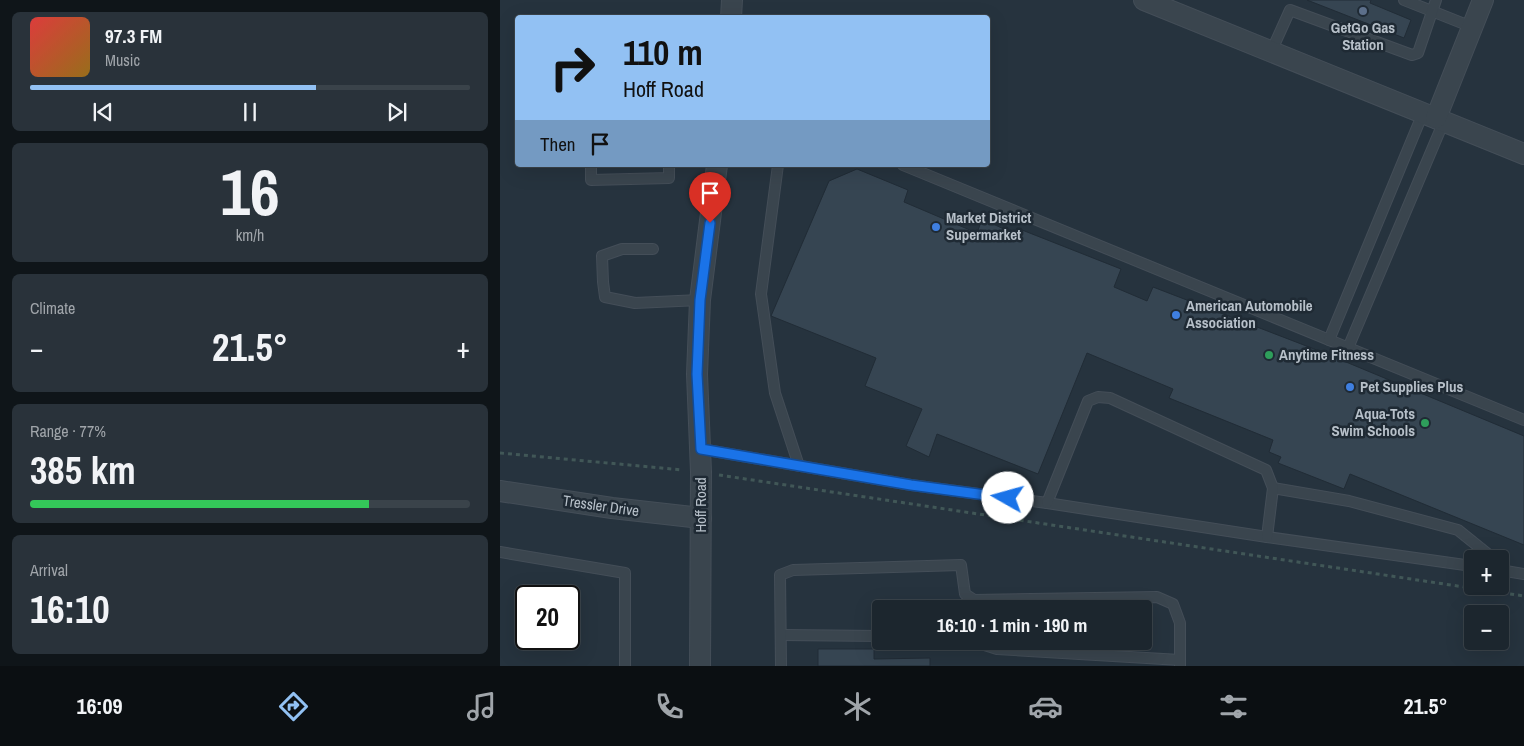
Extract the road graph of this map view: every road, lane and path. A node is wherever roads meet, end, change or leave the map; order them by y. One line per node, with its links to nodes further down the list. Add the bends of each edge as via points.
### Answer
1 (732, 0): 8 (street)
2 (1144, 0): 10 (street)
3 (1404, 0): 7 (lane)
4 (1436, 0): 7 (lane)
5 (1483, 0): 9 (street)
6 (1292, 5): 7 (lane, via 1412,55 1418,52); 10 (lane)
7 (1432, 12): 9 (lane)
8 (731, 15)
9 (1472, 27): 11 (street)
10 (1271, 52): 11 (street)
11 (1434, 118): 12 (street); 20 (lane); 21 (lane)
12 (1524, 154)
13 (591, 167): 14 (lane, via 591,180 669,178)
14 (669, 167)
15 (717, 167): 19 (street, Hoff Road)
16 (778, 167): 25 (lane, via 760,294 775,393)
17 (908, 167): 20 (lane)
18 (653, 249): 19 (lane, via 622,249 602,256 605,298 635,303)
19 (700, 300): 23 (street, Hoff Road, via 697,374)
20 (1329, 340): 21 (lane)
21 (1348, 348): 22 (lane)
22 (1524, 420)
23 (701, 449): 25 (lane); 31 (street, Hoff Road)
24 (500, 453): 26 (path)
25 (798, 466): 30 (lane, via 911,485)
26 (685, 470)
27 (736, 478): 38 (path)
28 (1273, 488): 30 (lane, via 1266,470 1110,398 1098,397 1088,401); 32 (lane); 33 (lane, via 1349,501 1458,530)
29 (500, 491): 31 (street, Tressler Drive)
30 (1047, 502): 32 (lane)
31 (702, 518): 46 (street, Hoff Road)
32 (1267, 537): 35 (lane)
33 (1483, 550)
34 (500, 552): 45 (lane, via 626,572)
35 (1464, 565)
36 (1509, 572): 37 (lane)
37 (1524, 574)
38 (1524, 596)
39 (969, 600): 41 (lane, via 964,594 961,565 793,570 780,575)
40 (1078, 600): 44 (lane, via 1157,597 1173,604 1180,624)
41 (780, 635): 42 (lane); 47 (lane)
42 (872, 636)
43 (1010, 650): 44 (lane)
44 (1180, 663)
45 (625, 666)
46 (700, 666)
47 (781, 666)

